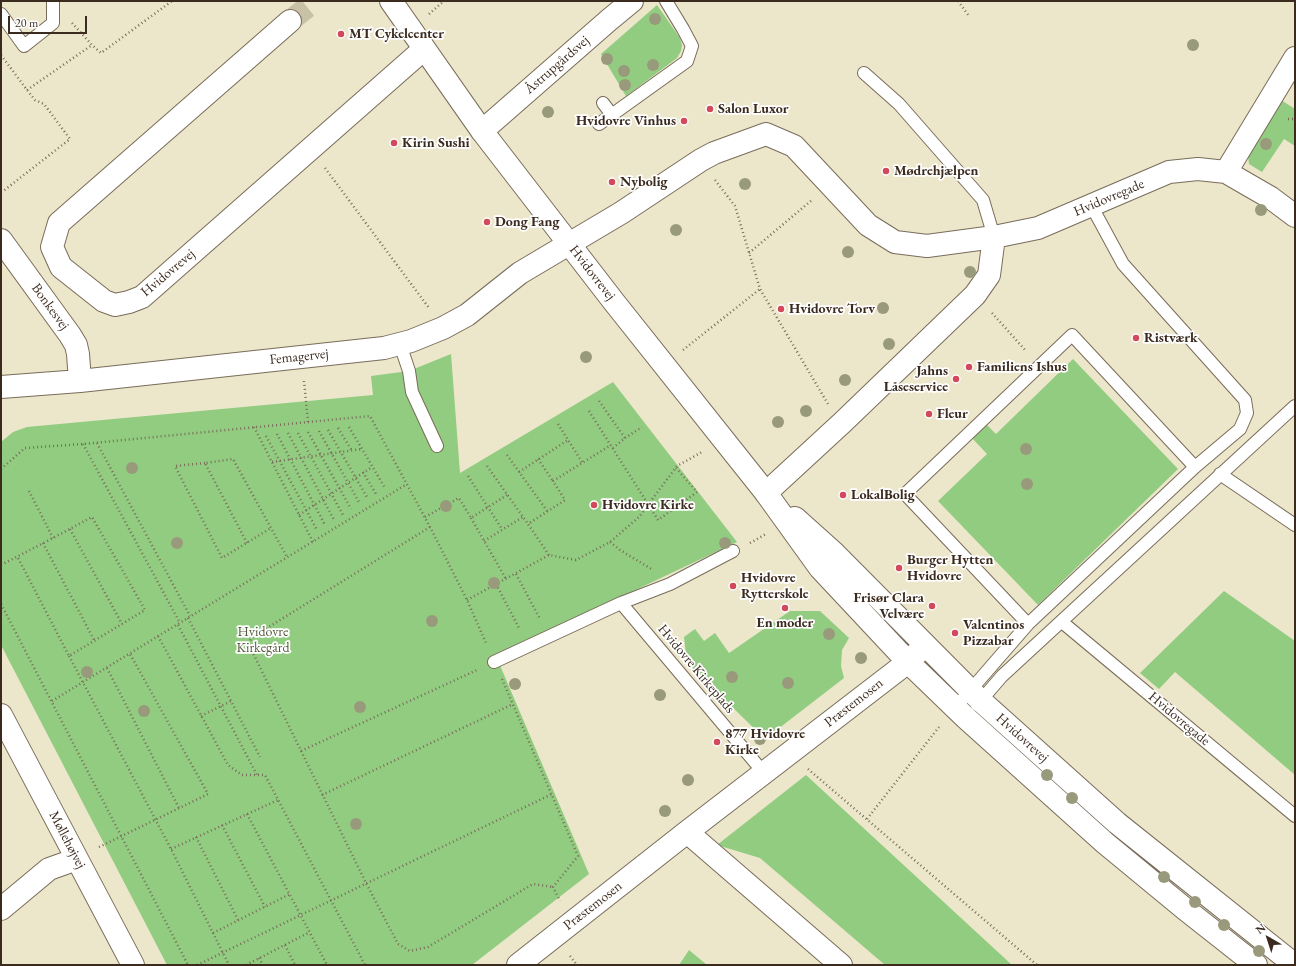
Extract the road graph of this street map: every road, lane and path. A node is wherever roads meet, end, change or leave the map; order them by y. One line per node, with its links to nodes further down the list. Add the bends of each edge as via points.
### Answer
1 (172, 1): 10 (path, via 101,53)
2 (391, 1): 11 (street, Hvidovrevej)
3 (632, 1): 19 (street, Åstrupgårdsvej)
4 (666, 1): 17 (lane, via 692,46 688,61)
5 (958, 1): 8 (path)
6 (53, 3): 7 (lane, via 53,23 24,46); 10 (path)
7 (1, 14)
8 (969, 16)
9 (290, 21): 20 (street, Hvidovrevej, via 59,223 52,247 61,267 104,301 116,305 129,302 142,297)
10 (92, 45): 15 (path)
11 (424, 49): 19 (street, Hvidovrevej); 20 (street, Hvidovrevej)
12 (1, 55): 15 (path)
13 (1295, 58): 22 (street)
14 (864, 74): 27 (lane, via 899,104 983,200)
15 (27, 90): 24 (path, via 35,100 44,104 70,139)
16 (603, 103): 17 (lane)
17 (612, 115): 18 (lane)
18 (599, 124)
19 (482, 131): 29 (street, Hvidovrevej)
20 (311, 149): 33 (path)
21 (701, 160): 23 (street, via 766,134 794,146); 29 (street); 30 (path, via 735,206)
22 (1226, 172): 25 (street, Hvidovregade, via 1198,169 1169,172); 26 (street, Hvidovregade, via 1271,198)
23 (830, 183): 27 (street, via 868,225 895,242 927,246); 30 (path)
24 (2, 192)
25 (1092, 205): 27 (street, Hvidovregade, via 1038,228); 80 (lane, via 1123,264 1245,400 1247,413 1240,428)
26 (1295, 216)
27 (994, 237): 32 (street, via 989,276)
28 (1, 240): 38 (street, Bonkesvej, via 76,345)
29 (570, 244): 33 (street, Femagervej, via 520,273 467,315); 36 (street, Hvidovrevej)
30 (749, 253): 31 (path)
31 (760, 289): 36 (path); 41 (path)
32 (975, 295): 37 (path); 94 (street)
33 (443, 328): 34 (street, Femagervej)
34 (400, 344): 35 (street, Femagervej); 62 (lane, via 409,371 412,392)
35 (302, 357): 38 (street, Femagervej); 44 (path)
36 (664, 365): 59 (street, Hvidovrevej)
37 (1040, 365): 80 (lane, via 1072,335); 145 (lane, via 905,494)
38 (80, 381): 39 (street, Femagervej)
39 (1, 387)
40 (599, 401): 57 (path)
41 (828, 405)
42 (1295, 406): 85 (lane)
43 (590, 411): 63 (path)
44 (308, 422): 48 (path); 90 (path, via 370,416)
45 (558, 424): 58 (path)
46 (349, 427): 64 (path)
47 (642, 427): 57 (path)
48 (254, 428): 60 (path); 75 (path)
49 (338, 428): 65 (path)
50 (328, 430): 66 (path)
51 (319, 431): 67 (path)
52 (298, 432): 70 (path)
53 (308, 432): 68 (path)
54 (288, 433): 71 (path)
55 (277, 434): 73 (path)
56 (266, 436): 74 (path)
57 (625, 438): 63 (path)
58 (568, 440): 72 (path); 76 (path)
59 (724, 440): 81 (path); 94 (street, Hvidovrevej)
60 (97, 442): 61 (path); 140 (path)
61 (83, 444): 82 (path, via 25,448); 144 (path)
62 (437, 446)
63 (612, 446): 76 (path); 101 (path)
64 (362, 449): 65 (path); 79 (path)
65 (352, 451): 66 (path)
66 (342, 452): 67 (path); 87 (path)
67 (332, 454): 68 (path); 89 (path)
68 (321, 455): 70 (path); 91 (path)
69 (507, 455): 84 (path)
70 (311, 457): 71 (path); 95 (path)
71 (301, 458): 73 (path); 98 (path)
72 (538, 459): 84 (path); 88 (path)
73 (290, 460): 74 (path); 102 (path)
74 (280, 461): 75 (path); 105 (path)
75 (272, 462): 107 (path)
76 (582, 462): 88 (path)
77 (205, 464): 118 (path, via 233,459); 127 (path); 127 (path, via 175,466 222,558)
78 (487, 466): 97 (path)
79 (372, 467): 83 (path); 92 (path)
80 (1195, 467): 145 (lane)
81 (676, 468): 101 (path); 101 (path, via 696,492 658,520)
82 (1, 469)
83 (363, 472): 87 (path); 96 (path)
84 (519, 472): 106 (path)
85 (1220, 474): 116 (lane); 142 (lane)
86 (468, 476): 103 (path)
87 (356, 477): 89 (path); 99 (path)
88 (553, 481): 106 (path, via 565,500)
89 (348, 482): 91 (path); 100 (path)
90 (407, 484): 109 (path); 124 (path)
91 (339, 488): 95 (path); 104 (path)
92 (385, 488)
93 (29, 491): 122 (path)
94 (766, 492): 113 (street, Hvidovrevej); 149 (street, Hvidovrevej, via 834,552)
95 (331, 494): 98 (path); 108 (path)
96 (376, 494)
97 (507, 495): 103 (path); 110 (path)
98 (323, 499): 102 (path); 112 (path)
99 (368, 499)
100 (360, 504)
101 (648, 504): 125 (path, via 639,517)
102 (314, 505): 105 (path); 115 (path)
103 (488, 507): 111 (path); 120 (path)
104 (351, 509)
105 (307, 510): 107 (path); 121 (path)
106 (547, 511): 114 (path)
107 (299, 515): 124 (path)
108 (343, 515)
109 (425, 517): 111 (path, via 459,498); 117 (path)
110 (523, 517): 114 (path); 120 (path)
111 (471, 518): 123 (path)
112 (334, 520)
113 (787, 522): 128 (path); 153 (street, Hvidovrevej, via 820,568)
114 (528, 524): 129 (path)
115 (325, 525)
116 (1295, 525)
117 (430, 527): 137 (path); 164 (path, via 251,638 249,645)
118 (271, 528): 127 (path); 131 (path)
119 (70, 529): 122 (path); 143 (path); 143 (path, via 92,518 145,610)
120 (502, 529): 123 (path)
121 (317, 530)
122 (53, 538): 126 (path)
123 (484, 541): 134 (path)
124 (313, 542): 131 (path)
125 (610, 542): 129 (path, via 576,560); 136 (path)
126 (43, 543): 130 (path); 148 (path)
127 (248, 543)
128 (733, 552): 136 (lane)
129 (548, 555): 133 (path)
130 (17, 556): 132 (path); 151 (path)
131 (287, 557): 140 (path)
132 (1, 565)
133 (516, 574): 134 (path); 141 (path)
134 (506, 579): 135 (path)
135 (496, 584): 137 (path); 146 (path)
136 (670, 584): 139 (lane)
137 (468, 600): 152 (path)
138 (1, 604): 158 (path)
139 (621, 604): 152 (lane); 167 (lane, Hvidovre Kirkeplads)
140 (189, 617): 144 (path); 157 (path)
141 (541, 621)
142 (1062, 622): 156 (lane, via 1002,676); 174 (lane, Hvidovregade)
143 (122, 624): 148 (path)
144 (179, 624): 147 (path); 160 (path)
145 (1028, 624): 156 (lane)
146 (522, 633)
147 (158, 636): 150 (path); 163 (path)
148 (94, 640): 151 (path)
149 (925, 645): 153 (street, Præstemosen); 156 (street, Hvidovrevej)
150 (130, 654): 154 (path); 172 (path, via 208,794)
151 (69, 656): 155 (path)
152 (494, 662): 159 (path); 164 (path)
153 (908, 662): 161 (street, Hvidovrevej); 165 (street, Præstemosen)
154 (108, 668): 155 (path); 172 (path)
155 (83, 682): 158 (path); 176 (path)
156 (975, 695): 161 (lane); 211 (street, Hvidovrevej, via 1117,823)
157 (231, 701): 160 (path); 166 (path)
158 (52, 702): 179 (path)
159 (512, 704): 169 (path); 170 (path)
160 (221, 706): 163 (path); 168 (path)
161 (960, 713): 175 (path); 210 (street, Hvidovrevej, via 1105,843)
162 (1, 715): 183 (street, Møllehøjvej)
163 (201, 716): 168 (path, via 228,765 242,775)
164 (301, 751): 170 (path)
165 (789, 753): 167 (street, Præstemosen); 175 (path)
166 (260, 757)
167 (764, 773): 178 (street, Præstemosen)
168 (257, 775): 171 (path, via 265,775)
169 (552, 794): 184 (path); 185 (path, via 578,856)
170 (322, 795): 184 (path)
171 (278, 800): 173 (path); 187 (path)
172 (179, 808): 176 (path)
173 (247, 814): 177 (path); 186 (path)
174 (1295, 816)
175 (867, 819): 209 (path)
176 (155, 820): 179 (path); 182 (path)
177 (222, 825): 180 (path); 188 (path)
178 (687, 832): 192 (street, Præstemosen); 208 (street)
179 (122, 836): 181 (path); 199 (path)
180 (196, 837): 182 (path); 191 (path)
181 (105, 845)
182 (170, 849): 194 (path)
183 (77, 859): 189 (street, via 49,869); 198 (street, Møllehøjvej)
184 (366, 883): 185 (path, via 398,944 410,951 428,947 533,884); 187 (path)
185 (553, 887): 192 (path)
186 (290, 894): 188 (path); 190 (path)
187 (331, 900): 190 (path); 206 (path)
188 (264, 907): 191 (path)
189 (1, 909)
190 (300, 914): 193 (path); 196 (path)
191 (238, 920): 194 (path)
192 (572, 923): 207 (street, Præstemosen)
193 (310, 932): 195 (path); 205 (path)
194 (213, 933): 196 (path)
195 (285, 945): 197 (path); 204 (path)
196 (223, 953): 200 (path); 201 (path)
197 (259, 958): 202 (path); 203 (path)
198 (133, 965)
199 (188, 965)
200 (196, 965)
201 (229, 965)
202 (246, 965)
203 (263, 965)
204 (295, 965)
205 (327, 965)
206 (365, 965)
207 (518, 965)
208 (841, 965)
209 (1037, 965)
210 (1256, 965)
211 (1295, 965)

